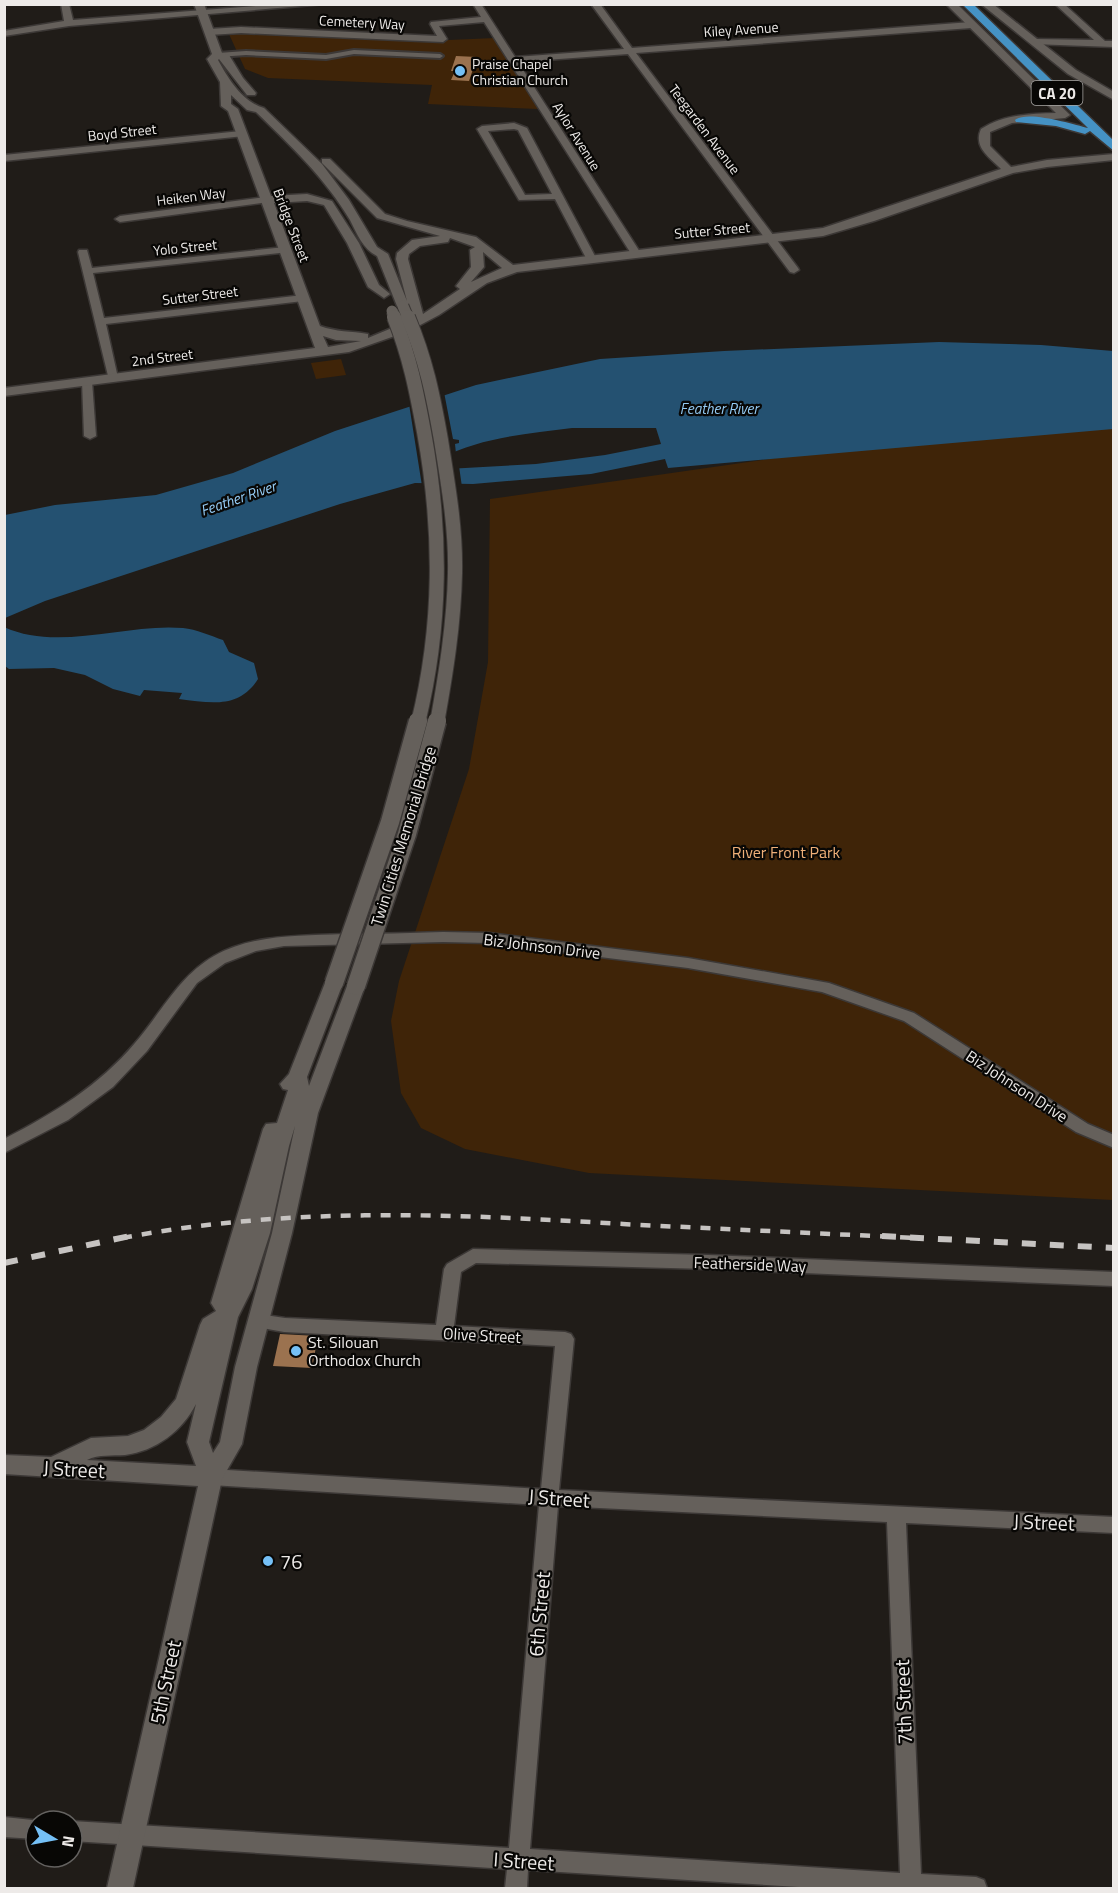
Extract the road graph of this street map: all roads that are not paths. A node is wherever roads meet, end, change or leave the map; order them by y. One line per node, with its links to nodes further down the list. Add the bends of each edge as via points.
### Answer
1 (65, 4): 11 (street)
2 (321, 4): 9 (street)
3 (477, 4): 10 (street, Aylor Avenue)
4 (595, 4): 18 (street, Teegarden Avenue)
5 (951, 4): 12 (main road)
6 (967, 4): 30 (highway, CA 20)
7 (986, 4): 15 (main road); 30 (highway, CA 20)
8 (1059, 4): 16 (street)
9 (200, 8): 11 (street); 13 (main road)
10 (487, 19): 13 (street, Cemetery Way, via 434,24 443,39); 21 (street, Aylor Avenue)
11 (69, 23): 14 (street)
12 (971, 25): 18 (street, Kiley Avenue); 23 (main road)
13 (209, 32): 19 (main road)
14 (4, 34)
15 (1035, 42): 16 (street); 24 (main road, via 1072,72)
16 (1102, 43): 17 (street)
17 (1113, 44)
18 (629, 51): 21 (street, Kiley Avenue); 38 (street, Teegarden Avenue)
19 (218, 55): 20 (street, via 326,57 354,52); 22 (main road, via 212,59); 25 (main road, via 225,57 262,105)
20 (440, 56)
21 (512, 60): 43 (street, Aylor Avenue)
22 (225, 82): 25 (main road, via 251,108); 29 (main road, Bridge Street, via 226,106 233,109)
23 (1040, 91): 26 (main road); 27 (main road, via 1045,111)
24 (1113, 97)
25 (260, 110): 31 (main road)
26 (1065, 115): 27 (main road); 28 (highway)
27 (1020, 120): 28 (highway, via 1057,123); 34 (main road, via 990,127 983,137 985,147)
28 (1085, 131): 30 (highway)
29 (241, 134): 33 (street, Boyd Street); 36 (main road, Bridge Street)
30 (1110, 143): 32 (highway)
31 (303, 150): 39 (main road, via 339,192); 47 (main road, via 330,163 378,214 401,224 475,241)
32 (1113, 157): 34 (main road, Sutter Street)
33 (4, 158)
34 (1009, 171): 38 (main road, Sutter Street, via 861,223)
35 (560, 196): 35 (street, via 522,128 482,129 522,198); 44 (street)
36 (266, 200): 37 (street, Heiken Way); 40 (main road, Bridge Street); 48 (main road, via 307,197 328,203 374,287)
37 (120, 219)
38 (771, 240): 43 (main road, Sutter Street); 45 (street, Teegarden Avenue)
39 (372, 249): 48 (main road, via 368,255); 51 (main road, via 382,254)
40 (285, 250): 46 (street, Yolo Street); 49 (main road, Bridge Street)
41 (476, 250): 47 (main road); 50 (main road, via 478,267); 51 (main road, via 457,241 439,239 405,249)
42 (83, 252): 46 (street)
43 (635, 252): 44 (main road, Sutter Street)
44 (591, 258): 47 (main road, Sutter Street)
45 (794, 270)
46 (88, 271): 52 (street)
47 (505, 271): 50 (main road, Sutter Street)
48 (384, 294): 51 (main road)
49 (303, 298): 52 (street, Sutter Street); 54 (main road, Bridge Street)
50 (454, 298): 53 (main road, Sutter Street)
51 (403, 306): 63 (main road, Twin Cities Memorial Bridge, bridge, via 434,493 438,543 428,671 403,782 334,983 297,1077 300,1083 279,1146 252,1261 235,1306); 64 (main road, Twin Cities Memorial Bridge, bridge, via 417,314 418,341 429,376 450,492 455,564 446,671 409,828 308,1113)
52 (99, 322): 56 (street)
53 (409, 326): 54 (main road, via 351,338); 55 (main road, Sutter Street, via 367,344)
54 (315, 329): 55 (main road, Bridge Street)
55 (323, 352): 56 (main road, 2nd Street)
56 (113, 378): 57 (main road, 2nd Street)
57 (87, 381): 58 (main road, 2nd Street); 59 (street)
58 (4, 392)
59 (90, 436)
60 (1113, 1142): 61 (street, Biz Johnson Drive, via 1082,1128 909,1017 824,987 688,963 489,938 443,938 284,941 254,946 220,959 181,991 141,1047 107,1083 62,1116)
61 (4, 1147)
62 (1113, 1279): 65 (street, Featherside Way, via 473,1256 453,1269)
63 (228, 1314): 68 (main road, via 211,1325 187,1400 169,1424 142,1441 91,1447); 69 (main road, via 198,1442)
64 (258, 1321): 65 (street, Olive Street, via 312,1328); 69 (main road, 5th Street, via 231,1444)
65 (444, 1332): 66 (street, Olive Street)
66 (565, 1339): 70 (street, 6th Street)
67 (4, 1464): 68 (main road, J Street)
68 (52, 1467): 69 (main road, J Street)
69 (211, 1477): 70 (street, J Street); 76 (main road, 5th Street)
70 (550, 1497): 71 (street, J Street); 77 (street, 6th Street)
71 (896, 1515): 72 (street, J Street); 78 (street, 7th Street)
72 (1113, 1525)
73 (4, 1827): 74 (street)
74 (24, 1828)
75 (84, 1832): 76 (street, I Street)
76 (132, 1835): 77 (street, I Street); 79 (main road, 5th Street)
77 (518, 1861): 78 (street, I Street); 80 (street, 6th Street)
78 (911, 1887): 81 (street, I Street)
79 (120, 1888)
80 (516, 1888)
81 (976, 1888)

